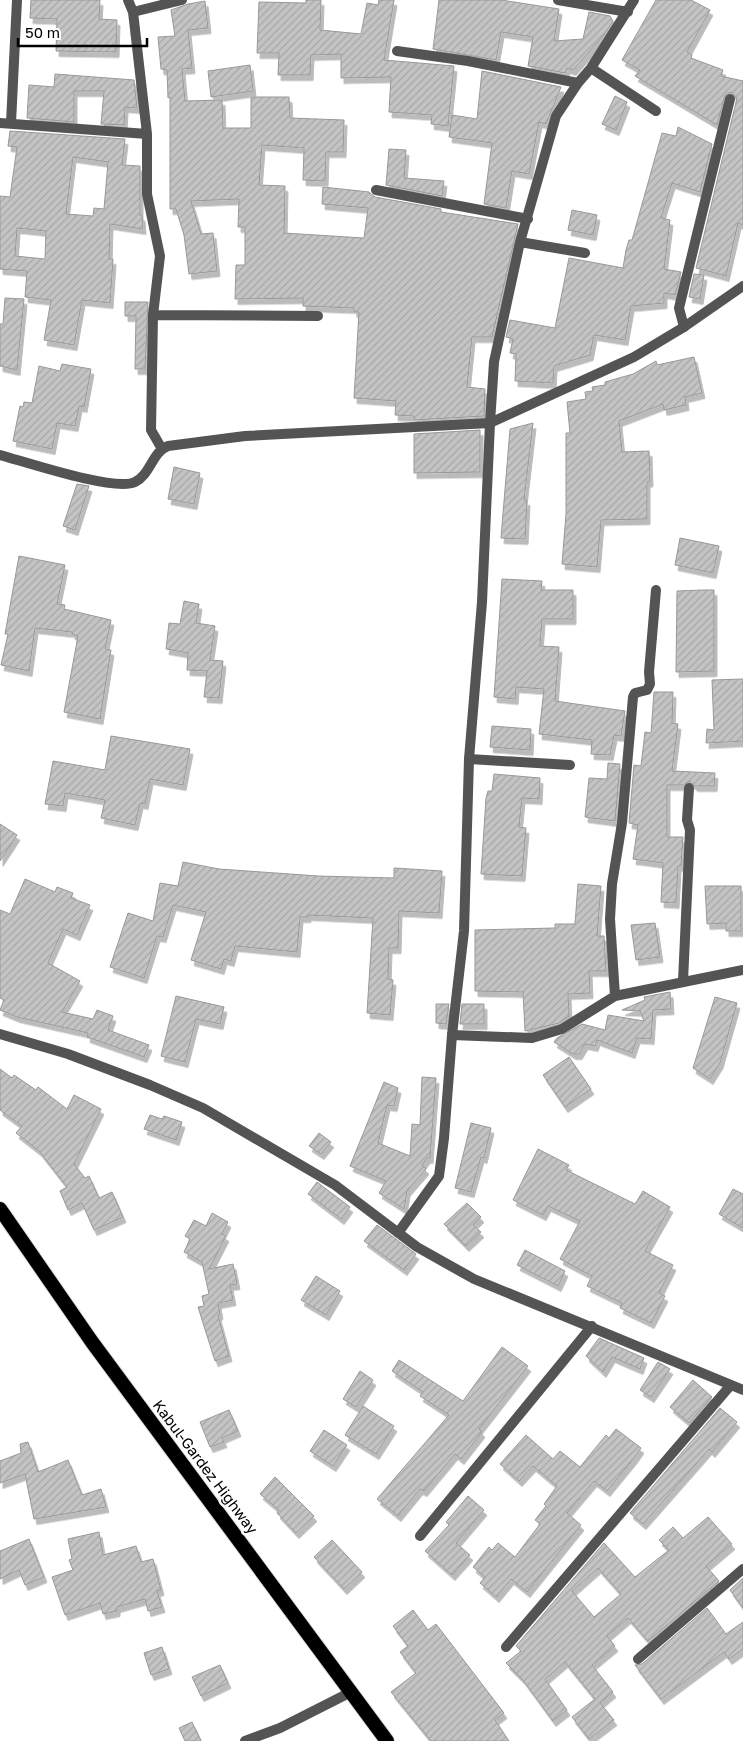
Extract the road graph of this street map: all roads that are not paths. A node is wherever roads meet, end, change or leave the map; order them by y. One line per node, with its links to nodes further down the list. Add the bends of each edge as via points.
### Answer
1 (17, 0): 14 (street)
2 (128, 0): 6 (street)
3 (182, 0): 6 (street)
4 (558, 0): 7 (street)
5 (634, 0): 7 (street)
6 (132, 12): 15 (street)
7 (628, 12): 9 (street)
8 (397, 51): 10 (street, via 468,61)
9 (591, 68): 10 (street); 12 (street)
10 (578, 83): 17 (street, via 556,116)
11 (730, 99): 23 (street, via 679,308)
12 (656, 111)
13 (0, 122): 14 (street)
14 (11, 123): 15 (street)
15 (147, 134): 21 (street, via 147,194 160,256)
16 (376, 190): 17 (street)
17 (528, 220): 18 (street)
18 (520, 242): 19 (street); 24 (street, via 494,362)
19 (584, 253)
20 (743, 286): 23 (street)
21 (153, 315): 22 (street); 25 (street, via 151,430)
22 (318, 316)
23 (684, 327): 24 (street, via 634,357)
24 (490, 423): 25 (street, via 246,436); 28 (street, via 482,602)
25 (162, 449): 26 (street, via 147,474 133,483 110,484)
26 (0, 455)
27 (656, 590): 33 (street, via 650,684 647,690 635,693 633,697 622,823 612,884 610,919)
28 (469, 759): 29 (street); 35 (street, via 464,931)
29 (570, 765)
30 (689, 788): 32 (street)
31 (743, 970): 32 (street)
32 (683, 981): 33 (street)
33 (616, 996): 35 (street, via 562,1029 532,1038)
34 (0, 1034): 37 (street, via 68,1054 203,1108 335,1186)
35 (452, 1035): 37 (street, via 439,1176)
36 (0, 1209): 45 (highway, Kabul-Gardez Highway, via 92,1342)
37 (398, 1233): 38 (street, via 474,1279)
38 (592, 1326): 39 (street); 41 (street)
39 (730, 1386): 40 (street); 43 (street)
40 (743, 1390)
41 (420, 1536)
42 (743, 1569): 44 (street)
43 (506, 1646)
44 (638, 1659)
45 (352, 1692): 46 (street); 47 (highway, Kabul-Gardez Highway)
46 (245, 1741)
47 (387, 1741)

